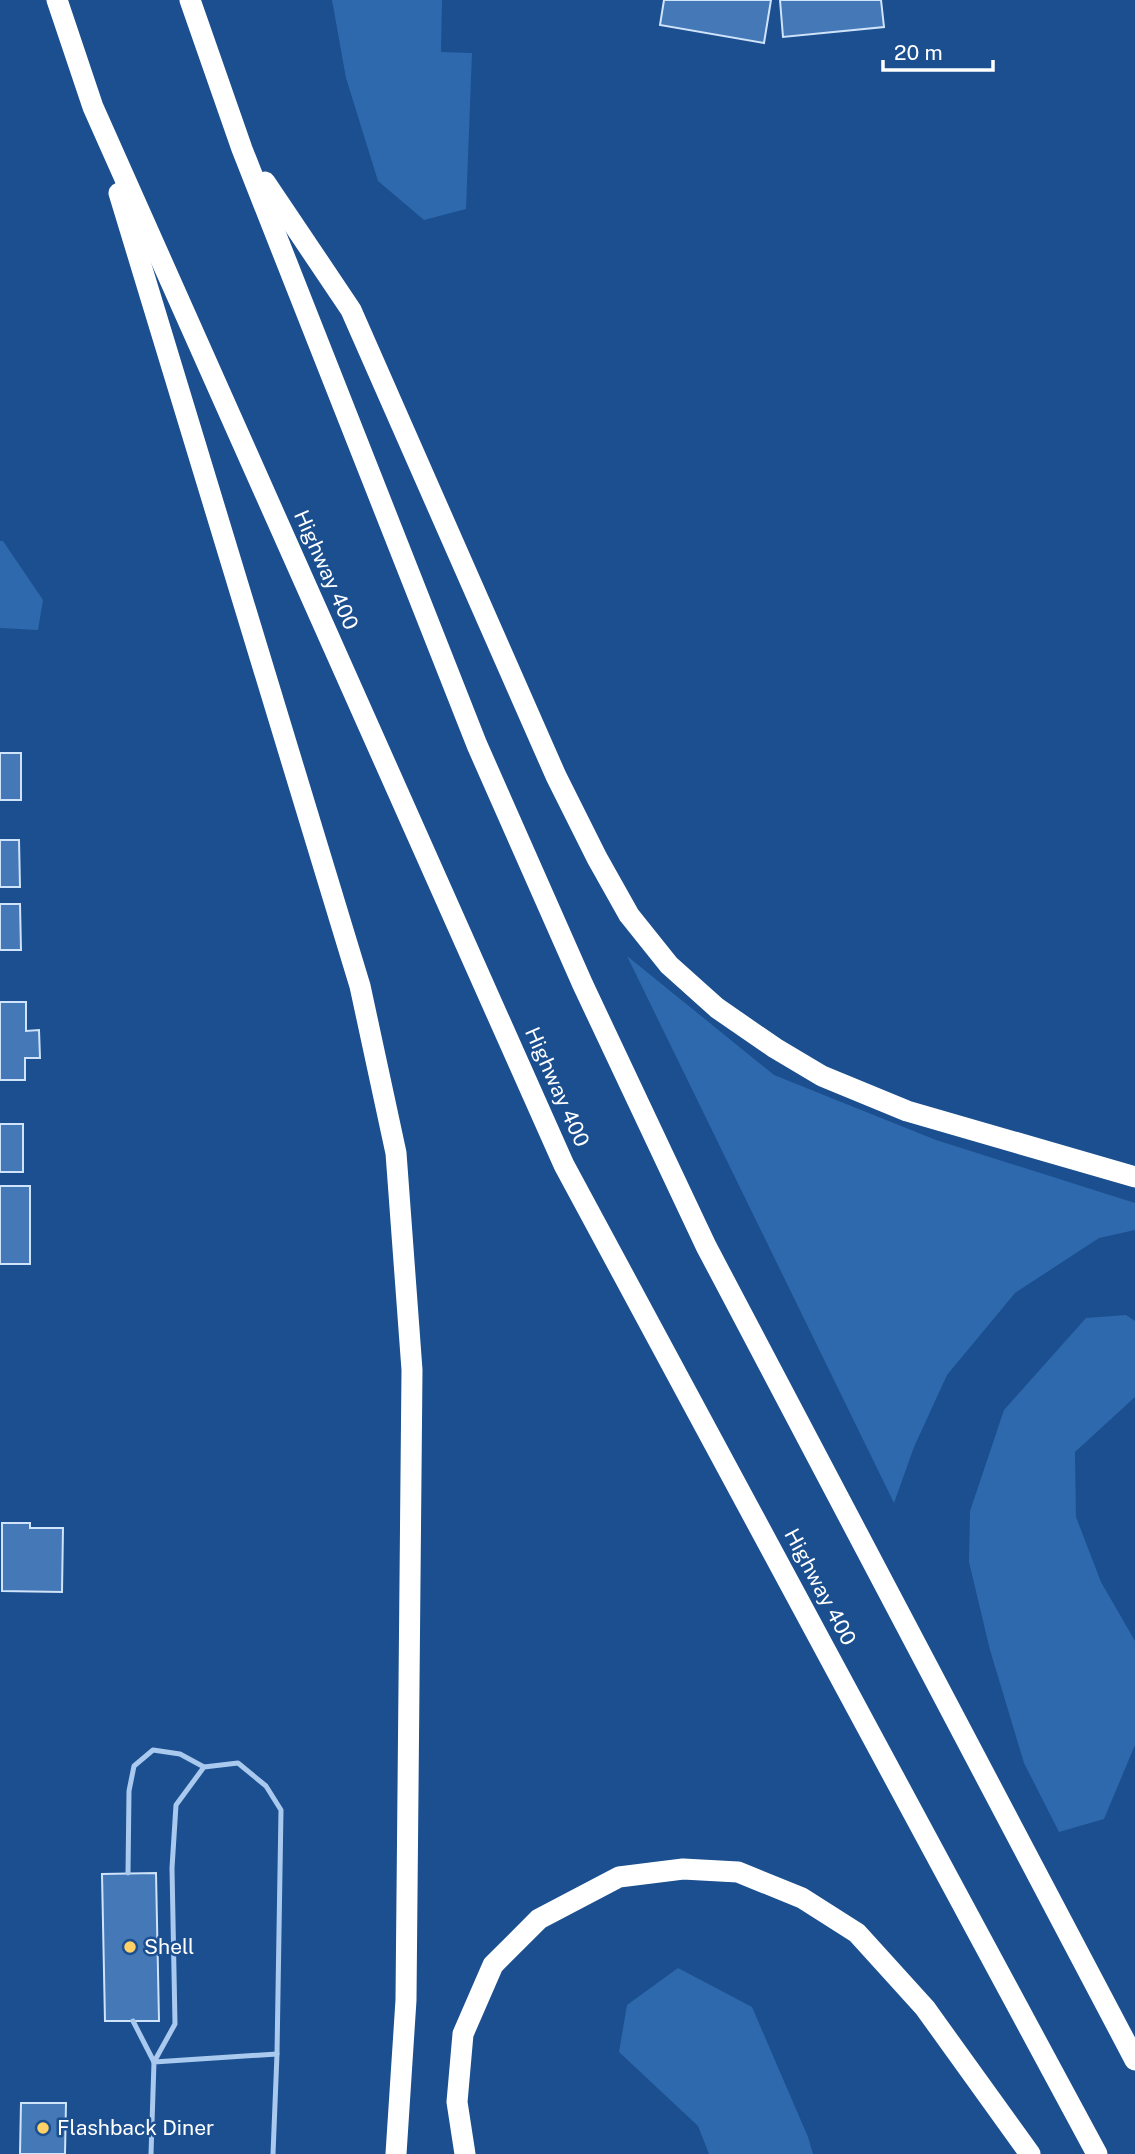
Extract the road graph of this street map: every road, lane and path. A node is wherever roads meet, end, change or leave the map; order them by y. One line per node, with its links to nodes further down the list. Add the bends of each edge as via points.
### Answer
1 (57, 0): 3 (highway, Highway 400)
2 (190, 0): 4 (highway)
3 (93, 107): 14 (highway, via 360,986 396,1153 412,1370 406,2000); 17 (highway, Highway 400, via 564,1165)
4 (242, 149): 5 (highway, via 351,310 556,776 629,915 668,965 717,1008 822,1076 907,1111); 10 (highway, via 477,745 583,985 706,1247)
5 (1135, 1177)
6 (204, 1767): 7 (lane, via 180,1754 153,1750 134,1766 129,1791); 9 (lane, via 238,1763 266,1786 281,1810); 11 (lane, via 176,1805 172,1868 175,2024)
7 (128, 1873)
8 (133, 2021): 11 (lane)
9 (277, 2054): 11 (lane); 13 (lane)
10 (1135, 2060)
11 (154, 2062): 12 (lane)
12 (150, 2154)
13 (273, 2154)
14 (396, 2154)
15 (465, 2154): 16 (highway, via 457,2102 463,2034 493,1965 539,1919 619,1877 683,1869 738,1872 802,1898 857,1933 925,2008)
16 (1030, 2154)
17 (1097, 2154)

